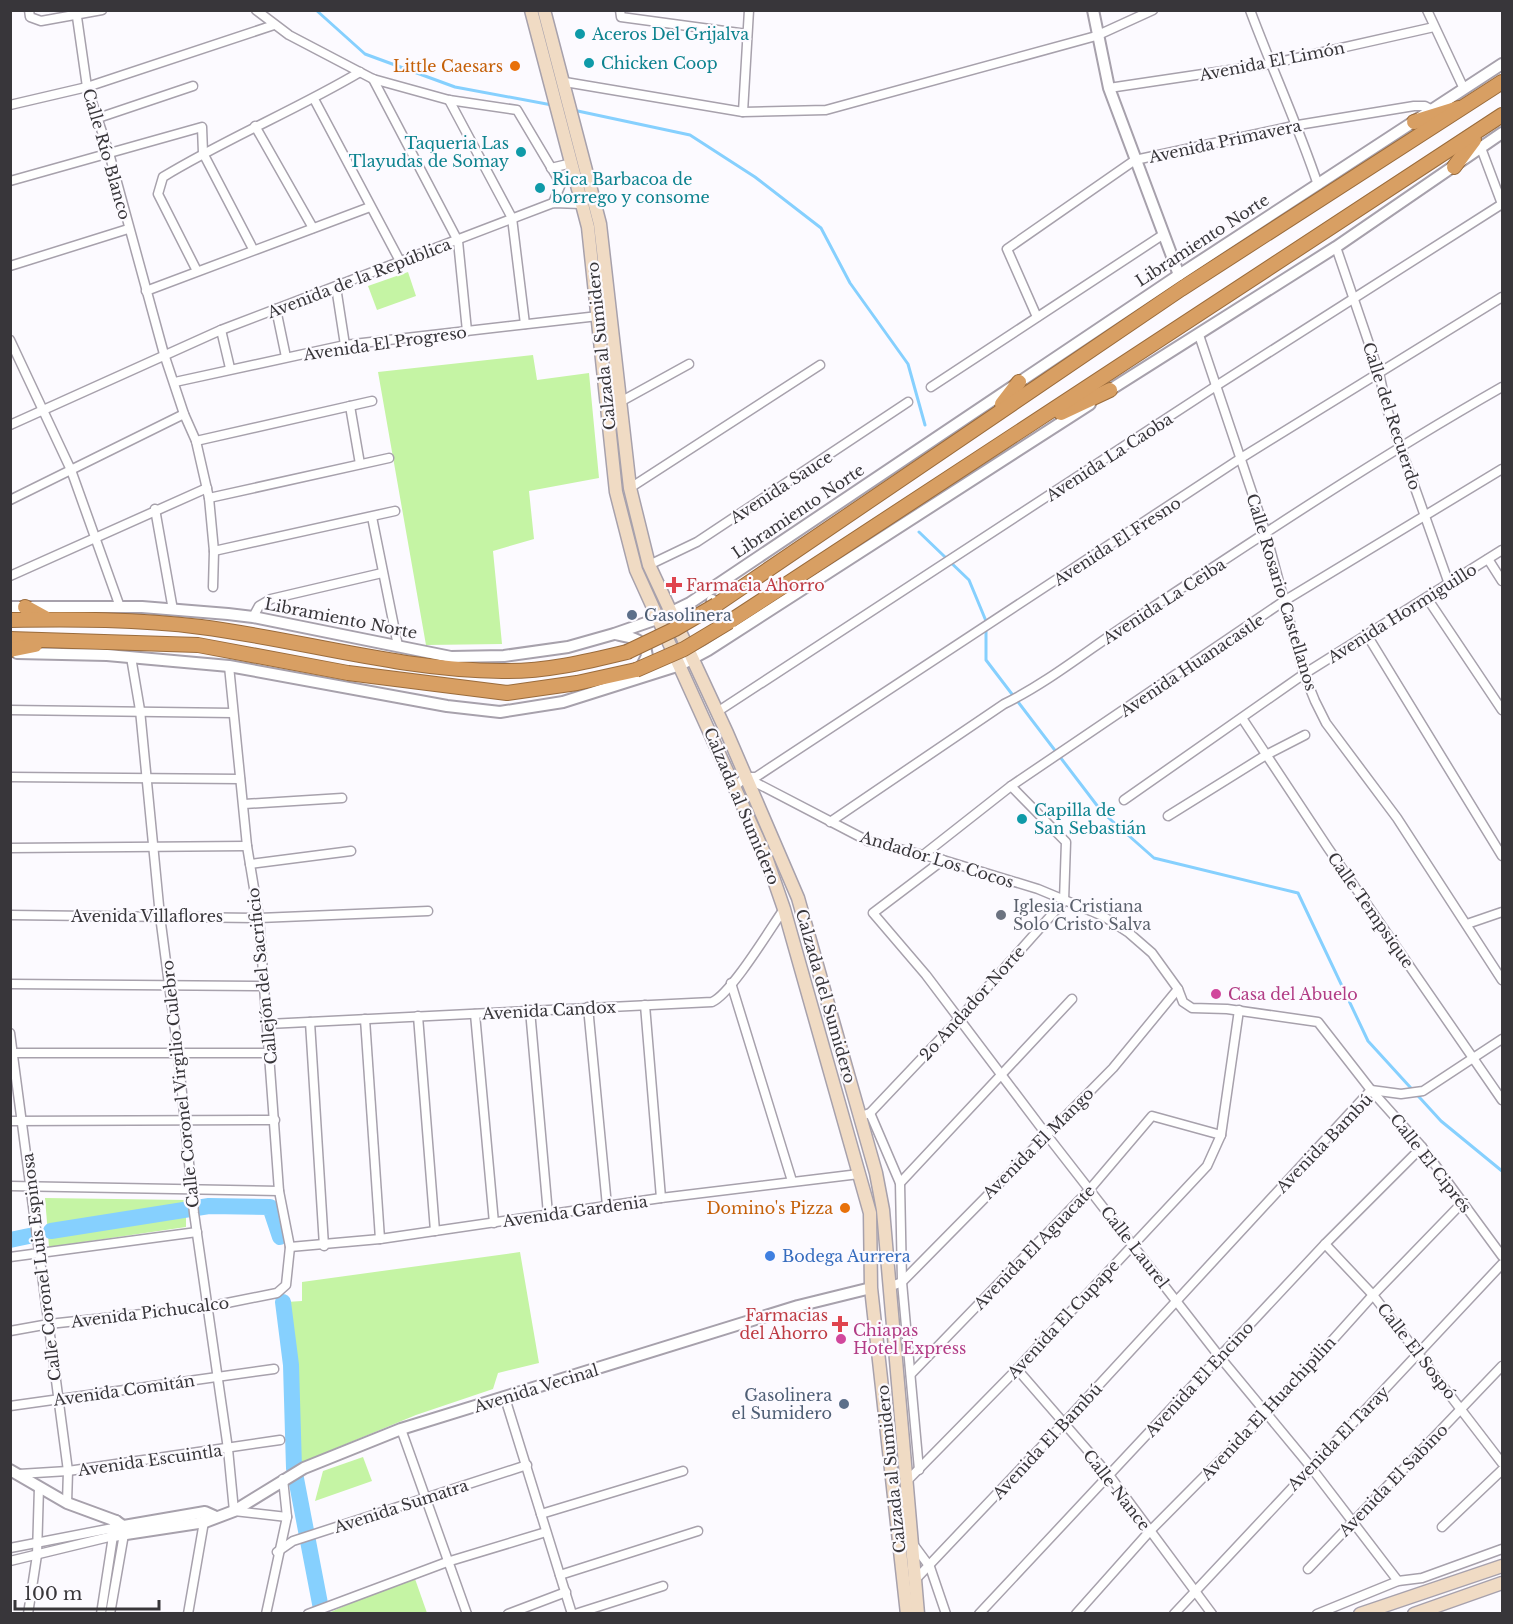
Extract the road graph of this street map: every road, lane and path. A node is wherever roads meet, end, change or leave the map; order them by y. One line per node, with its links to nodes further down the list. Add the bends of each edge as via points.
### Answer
1 (102, 10): 11 (street)
2 (256, 10): 13 (street)
3 (531, 10): 44 (main road, Calzada al Sumidero)
4 (544, 10): 22 (main road)
5 (620, 10): 15 (street, via 621,17)
6 (749, 10): 15 (street)
7 (1093, 10): 16 (street)
8 (1153, 10): 16 (street)
9 (1250, 10): 17 (street)
10 (1427, 10): 14 (street)
11 (76, 13): 12 (street, via 40,21); 24 (street, Calle Río Blanco)
12 (30, 14)
13 (274, 25): 19 (street); 24 (street)
14 (1434, 27): 17 (street, Avenida El Limón); 26 (street)
15 (747, 34): 32 (street)
16 (1096, 36): 25 (street); 32 (street, via 826,110)
17 (1270, 64): 25 (street, Avenida El Limón); 36 (street)
18 (1503, 64): 26 (street, Libramiento Norte)
19 (360, 72): 20 (street); 27 (street)
20 (373, 79): 28 (street); 58 (street)
21 (1503, 82): 30 (highway, Libramiento Norte)
22 (565, 83): 32 (street); 59 (main road, Calzada del Sumidero, via 593,188)
23 (193, 86): 34 (street)
24 (87, 87): 29 (street); 34 (street, Calle Río Blanco)
25 (1109, 88): 43 (street)
26 (1464, 89): 31 (street, Libramiento Norte)
27 (314, 99): 37 (street); 53 (street)
28 (449, 100): 46 (street, via 517,110); 54 (street)
29 (10, 105)
30 (1467, 106): 35 (highway); 97 (highway, Libramiento Norte, via 1181,289)
31 (1432, 110): 35 (street, Libramiento Norte); 36 (street, Avenida Primavera, via 1414,106)
32 (743, 112)
33 (1503, 115): 38 (highway)
34 (98, 118): 41 (street, Calle Río Blanco)
35 (1414, 122): 49 (street, Libramiento Norte)
36 (1298, 125): 43 (street, Avenida Primavera); 49 (street)
37 (255, 126): 42 (street); 55 (street)
38 (1487, 126): 45 (highway); 99 (highway)
39 (1503, 133): 40 (street)
40 (1481, 148): 45 (street); 52 (street)
41 (109, 153): 42 (street, via 202,127); 47 (street); 56 (street, Calle Río Blanco)
42 (202, 153): 61 (street); 64 (street, via 163,177 158,194)
43 (1135, 160): 57 (street); 72 (street, Avenida Primavera, via 1007,249)
44 (573, 166): 46 (street); 48 (street); 51 (main road, Calzada al Sumidero)
45 (1454, 166): 60 (street)
46 (551, 168): 48 (street)
47 (10, 182)
48 (561, 184): 50 (street)
49 (1318, 185): 65 (street, Libramiento Norte)
50 (553, 203): 51 (street, Avenida de la República); 54 (street, Avenida de la República)
51 (582, 204): 59 (main road, Calzada al Sumidero)
52 (1503, 204): 69 (street, Avenida La Caoba)
53 (370, 207): 55 (street); 62 (street)
54 (512, 218): 58 (street, Avenida de la República); 73 (street)
55 (313, 228): 61 (street)
56 (128, 229): 63 (street); 67 (street, Calle Río Blanco)
57 (1164, 234): 65 (street); 72 (street)
58 (458, 241): 62 (street, Avenida de la República); 75 (street)
59 (596, 242): 71 (main road, Calzada al Sumidero); 92 (main road, Calzada del Sumidero)
60 (1336, 247): 69 (street, Calle del Recuerdo); 76 (street)
61 (253, 249): 64 (street)
62 (401, 262): 66 (street, Avenida de la República)
63 (10, 266)
64 (197, 271): 67 (street)
65 (1179, 275): 86 (street, Libramiento Norte)
66 (336, 287): 70 (street, Avenida de la República); 78 (street)
67 (146, 291): 79 (street, Calle Río Blanco)
68 (1503, 297): 84 (street, Avenida El Fresno)
69 (1354, 300): 84 (street, Calle del Recuerdo); 87 (street, Avenida La Caoba)
70 (276, 309): 74 (street, Avenida de la República); 80 (street)
71 (598, 316): 73 (street, Avenida El Progreso); 134 (main road, Calzada al Sumidero, via 616,492 636,570)
72 (1037, 317): 88 (street)
73 (525, 324): 75 (street, Avenida El Progreso)
74 (221, 330): 79 (street, Avenida de la República); 83 (street)
75 (467, 331): 78 (street, Avenida El Progreso)
76 (1199, 335): 87 (street, Calle Rosario Castellanos); 90 (street)
77 (10, 340): 95 (street)
78 (345, 345): 80 (street, Avenida El Progreso)
79 (164, 354): 85 (street); 95 (street, Avenida de la República)
80 (286, 357): 83 (street, Avenida El Progreso)
81 (689, 364): 92 (street)
82 (820, 365): 108 (street)
83 (230, 368): 85 (street, Avenida El Progreso)
84 (1379, 373): 101 (street, Calle del Recuerdo); 103 (street, Avenida El Fresno)
85 (174, 382): 96 (street)
86 (1019, 382): 97 (highway); 125 (street, Libramiento Norte)
87 (1216, 386): 103 (street, Calle Rosario Castellanos); 153 (street, Avenida La Caoba)
88 (931, 387)
89 (1503, 387): 101 (street, Avenida La Ceiba)
90 (1110, 390): 99 (highway); 137 (street)
91 (372, 401): 94 (street)
92 (620, 402): 108 (main road, Calzada del Sumidero)
93 (908, 402): 120 (street, Avenida Sauce, via 697,542)
94 (350, 406): 100 (street); 104 (street)
95 (43, 408): 98 (street, Avenida de la República); 106 (street)
96 (184, 414): 100 (street); 106 (street)
97 (994, 415): 136 (highway, Libramiento Norte, bridge, via 716,605 627,652 572,665 504,671 451,669 202,627 143,621)
98 (10, 425)
99 (1013, 436): 141 (highway, bridge, via 684,649 636,670 588,681 507,693 348,673 198,645)
100 (196, 441): 107 (street)
101 (1401, 445): 113 (street, Calle del Recuerdo); 115 (street, Avenida La Ceiba)
102 (389, 458): 104 (street)
103 (1241, 458): 115 (street, Calle Rosario Castellanos); 160 (street, Avenida El Fresno, via 756,777)
104 (360, 464): 109 (street)
105 (1503, 469): 113 (street, Avenida Huanacastle)
106 (71, 470): 110 (street); 116 (street)
107 (207, 488): 109 (street); 111 (street)
108 (630, 488): 120 (main road, Calzada del Sumidero)
109 (209, 498): 118 (street)
110 (10, 500)
111 (155, 509): 116 (street); 131 (street)
112 (395, 511): 114 (street)
113 (1425, 516): 124 (street, Calle del Recuerdo); 128 (street, Avenida Huanacastle)
114 (372, 517): 118 (street); 121 (street)
115 (1266, 534): 128 (street, Calle Rosario Castellanos); 168 (street, Avenida La Ceiba)
116 (96, 536): 122 (street); 130 (street)
117 (1503, 550): 119 (street, Avenida Hormiguillo)
118 (214, 551): 126 (street)
119 (1488, 559): 123 (street); 124 (street, Avenida Hormiguillo)
120 (649, 565): 132 (main road, Calzada del Sumidero)
121 (382, 573): 133 (street, via 271,598 259,606); 142 (street)
122 (10, 576)
123 (1503, 581)
124 (1449, 584): 127 (street, Avenida Hormiguillo)
125 (716, 586): 132 (street, Libramiento Norte); 137 (street, via 711,603 719,620 735,628)
126 (213, 587)
127 (1426, 598): 139 (street, Avenida Hormiguillo); 152 (street)
128 (1284, 601): 148 (street, Calle Rosario Castellanos); 162 (street, Avenida Huanacastle)
129 (18, 607): 130 (street, Libramiento Norte); 136 (highway)
130 (120, 607): 131 (street, Libramiento Norte)
131 (173, 610): 133 (street, Libramiento Norte)
132 (670, 613): 134 (street, Libramiento Norte); 145 (main road, Calzada del Sumidero)
133 (253, 617): 142 (street, Libramiento Norte)
134 (657, 619): 138 (street, Libramiento Norte); 146 (main road, Calzada al Sumidero)
135 (10, 620): 136 (highway, Libramiento Norte)
136 (46, 620)
137 (746, 626): 145 (street)
138 (615, 634): 142 (street, Libramiento Norte, via 568,647 504,656 451,657); 149 (street, via 639,640 647,656 643,667)
139 (1367, 635): 148 (street, Avenida Hormiguillo); 174 (street)
140 (10, 639): 141 (highway)
141 (56, 640): 143 (highway)
142 (398, 646)
143 (10, 651): 144 (street)
144 (131, 657): 147 (street); 151 (street, Calle Coronel Virgilio Culebro)
145 (692, 658): 146 (street); 153 (main road, Calzada del Sumidero)
146 (680, 665): 149 (street); 163 (main road, Calzada al Sumidero)
147 (229, 666): 149 (street, via 500,712 562,702); 154 (street, Callejón del Sacrificio)
148 (1304, 674): 155 (street, Avenida Hormiguillo); 184 (street, Calle Rosario Castellanos, via 1326,723 1397,818)
149 (618, 685)
150 (10, 710): 151 (street)
151 (140, 710): 154 (street); 159 (street, Calle Coronel Virgilio Culebro)
152 (1503, 710)
153 (717, 712): 160 (main road, Calzada del Sumidero)
154 (233, 713): 161 (street, Callejón del Sacrificio)
155 (1242, 718): 157 (street, Calle Tempsique); 165 (street, Avenida Hormiguillo)
156 (1305, 735): 157 (street)
157 (1266, 755): 167 (street); 209 (street, Calle Tempsique)
158 (10, 777): 159 (street)
159 (147, 777): 161 (street); 170 (street, Calle Coronel Virgilio Culebro)
160 (745, 777): 163 (street, Avenida El Fresno); 168 (street, Andador Los Cocos); 200 (main road, Calzada del Sumidero, via 798,898)
161 (240, 779): 166 (street, Callejón del Sacrificio)
162 (1011, 786): 173 (street, Avenida Huanacastle); 177 (street, via 1066,842)
163 (735, 787): 178 (main road, Calzada al Sumidero)
164 (342, 798): 166 (street)
165 (1124, 800)
166 (244, 804): 169 (street, Callejón del Sacrificio)
167 (1168, 816)
168 (830, 822): 173 (street, Andador Los Cocos, via 868,841)
169 (247, 846): 170 (street); 176 (street, Callejón del Sacrificio)
170 (153, 847): 171 (street); 182 (street, Calle Coronel Virgilio Culebro)
171 (10, 848)
172 (351, 851): 176 (street)
173 (921, 856): 175 (street, Andador Los Cocos)
174 (1503, 856)
175 (943, 860): 177 (street, Andador Los Cocos, via 1038,889); 198 (street, Calle Laurel, via 873,913)
176 (250, 864): 183 (street, Callejón del Sacrificio)
177 (1064, 901): 190 (street, Andador Los Cocos, via 1103,916 1129,933 1152,953); 198 (street, 2o Andador Norte)
178 (784, 909): 186 (street, Avenida Candox); 203 (main road, Calzada al Sumidero)
179 (428, 911): 183 (street, Avenida Villaflores)
180 (1503, 912): 184 (street)
181 (10, 915): 182 (street, Avenida Villaflores)
182 (160, 916): 183 (street, Avenida Villaflores); 188 (street, Calle Coronel Virgilio Culebro)
183 (258, 918): 189 (street, Callejón del Sacrificio)
184 (1467, 924): 185 (street, Calle Rosario Castellanos)
185 (1503, 980)
186 (731, 983): 192 (street, Avenida Candox, via 712,1002); 222 (street)
187 (10, 984): 188 (street)
188 (170, 985): 189 (street); 207 (street, Calle Coronel Virgilio Culebro)
189 (263, 986): 202 (street, Callejón del Sacrificio)
190 (1178, 988): 195 (street, Andador Los Cocos, via 1183,1002 1192,1008); 218 (street, Avenida El Mango, via 1113,1068)
191 (1072, 999): 210 (street)
192 (645, 1005): 193 (street, Avenida Candox); 229 (street)
193 (588, 1007): 194 (street, Avenida Candox); 231 (street)
194 (530, 1010): 196 (street, Avenida Candox); 232 (street)
195 (1239, 1010): 211 (street, Calle El Ciprés, via 1318,1022); 219 (street, Avenida El Cupape)
196 (474, 1014): 197 (street, Avenida Candox); 233 (street)
197 (418, 1016): 199 (street, Avenida Candox); 234 (street)
198 (960, 1018): 210 (street, Calle Laurel); 213 (street, 2o Andador Norte)
199 (365, 1019): 201 (street, Avenida Candox); 236 (street)
200 (833, 1021): 203 (main road); 213 (main road, Calzada del Sumidero)
201 (310, 1022): 202 (street, Avenida Candox); 239 (street)
202 (268, 1024): 208 (street, Callejón del Sacrificio)
203 (816, 1024): 221 (main road, Calzada al Sumidero)
204 (10, 1032): 206 (street, Calle Coronel Luis Espinosa)
205 (1503, 1039): 209 (street, Avenida Bambú)
206 (12, 1053): 207 (street); 217 (street, Calle Coronel Luis Espinosa)
207 (178, 1053): 208 (street); 214 (street, Calle Coronel Virgilio Culebro)
208 (270, 1053): 215 (street, Callejón del Sacrificio)
209 (1474, 1058): 211 (street, Avenida Bambú, via 1423,1090 1401,1094); 212 (street, Calle Tempsique)
210 (1004, 1075): 218 (street, Calle Laurel); 223 (street)
211 (1371, 1090): 220 (street, Calle El Ciprés); 250 (street, Avenida Bambú)
212 (1503, 1100)
213 (865, 1115): 223 (street); 247 (main road, Calzada del Sumidero, via 883,1210)
214 (185, 1120): 215 (street); 217 (street); 228 (street, Calle Coronel Virgilio Culebro)
215 (275, 1120): 227 (street, Callejón del Sacrificio)
216 (10, 1121): 217 (street)
217 (23, 1121): 225 (street, Calle Coronel Luis Espinosa)
218 (1046, 1134): 226 (street, Calle Laurel); 245 (street, Avenida El Mango)
219 (1221, 1135): 226 (street, Avenida El Aguacate, via 1152,1116); 237 (street, Avenida El Cupape, via 1207,1166)
220 (1422, 1147): 230 (street, Calle El Ciprés); 238 (street, Avenida El Encino)
221 (859, 1174): 222 (street, Avenida Gardenia); 248 (main road, Calzada al Sumidero, via 870,1213)
222 (792, 1181): 229 (street, Avenida Gardenia)
223 (900, 1184): 245 (street)
224 (10, 1186): 225 (street)
225 (31, 1186): 228 (street); 241 (street, Calle Coronel Luis Espinosa)
226 (1090, 1189): 237 (street, Calle Laurel); 259 (street, Avenida El Aguacate)
227 (279, 1191): 228 (street); 240 (street, Callejón del Sacrificio)
228 (192, 1192): 235 (street, Calle Coronel Virgilio Culebro)
229 (661, 1198): 231 (street, Avenida Gardenia)
230 (1462, 1203): 242 (street, Calle El Ciprés); 249 (street, Avenida El Huachipilin)
231 (608, 1206): 232 (street, Avenida Gardenia)
232 (548, 1214): 233 (street, Avenida Gardenia)
233 (494, 1223): 234 (street, Avenida Gardenia)
234 (435, 1231): 236 (street, Avenida Gardenia)
235 (197, 1232): 241 (street); 251 (street, Calle Coronel Virgilio Culebro)
236 (380, 1239): 239 (street, Avenida Gardenia)
237 (1132, 1244): 250 (street, Calle Laurel); 258 (street, Avenida El Cupape)
238 (1325, 1244): 249 (street, Calle El Sospó); 255 (street, Avenida El Encino)
239 (324, 1246): 240 (street, Avenida Gardenia)
240 (290, 1247): 246 (street, Callejón del Sacrificio)
241 (40, 1252): 243 (street); 252 (street, Calle Coronel Luis Espinosa)
242 (1503, 1256)
243 (10, 1257)
244 (1503, 1264): 254 (street, Avenida El Taray)
245 (902, 1282): 247 (street, Avenida El Mango); 259 (street)
246 (286, 1285): 251 (street, Avenida Pichucalco, via 277,1293)
247 (889, 1287): 280 (main road, Calzada del Sumidero)
248 (871, 1288): 261 (street, Avenida Vecinal, via 798,1306); 285 (main road, Calzada al Sumidero)
249 (1373, 1295): 254 (street, Calle El Sospó); 265 (street, Avenida El Huachipilin)
250 (1177, 1301): 255 (street, Calle Laurel); 266 (street, Avenida El Bambú)
251 (207, 1307): 252 (street, Avenida Pichucalco); 260 (street, Calle Coronel Virgilio Culebro)
252 (49, 1324): 253 (street, Avenida Pichucalco); 262 (street, Calle Coronel Luis Espinosa)
253 (10, 1331)
254 (1419, 1353): 264 (street, Calle El Sospó); 272 (street, Avenida El Taray)
255 (1219, 1356): 265 (street, Calle Laurel); 278 (street, Avenida El Encino)
256 (1503, 1366): 264 (street, Avenida El Sabino)
257 (274, 1369): 260 (street, Avenida Comitán)
258 (1017, 1369): 266 (street, Calle Nance); 273 (street, Avenida El Cupape)
259 (911, 1374): 273 (street)
260 (216, 1378): 262 (street, Avenida Comitán); 269 (street, Calle Coronel Virgilio Culebro)
261 (505, 1398): 267 (street, Avenida Vecinal); 271 (street)
262 (56, 1399): 263 (street, Avenida Comitán); 275 (street, Calle Coronel Luis Espinosa)
263 (10, 1406)
264 (1462, 1408): 270 (street, Calle El Sospó); 290 (street, Avenida El Sabino)
265 (1268, 1412): 272 (street, Calle Laurel); 295 (street, Avenida El Huachipilin)
266 (1063, 1424): 278 (street, Calle Nance); 305 (street, Avenida El Bambú)
267 (401, 1429): 279 (street, Avenida Vecinal); 282 (street)
268 (280, 1440): 269 (street, Avenida Escuintla)
269 (228, 1449): 275 (street, Avenida Escuintla); 286 (street, Calle Coronel Virgilio Culebro)
270 (1503, 1463)
271 (527, 1465): 282 (street, Avenida Sumatra); 287 (street)
272 (1310, 1466): 290 (street, Calle Laurel); 312 (street, Avenida El Taray)
273 (919, 1470): 280 (street, Avenida El Cupape)
274 (1503, 1470): 291 (street)
275 (68, 1471): 277 (street, Avenida Escuintla); 283 (street, Calle Coronel Luis Espinosa)
276 (683, 1471): 287 (street)
277 (15, 1472): 281 (street)
278 (1109, 1475): 295 (street, Calle Nance); 327 (street, Avenida El Encino)
279 (283, 1479): 286 (street, Avenida Vecinal); 289 (street)
280 (905, 1482): 284 (main road, Calzada del Sumidero)
281 (39, 1487): 283 (street); 297 (street)
282 (425, 1498): 300 (street, Avenida Sumatra, via 293,1541); 303 (street)
283 (67, 1503): 292 (street)
284 (907, 1505): 285 (main road); 296 (main road, Calzada del Sumidero)
285 (894, 1507): 324 (main road, Calzada al Sumidero)
286 (234, 1511): 288 (street, Avenida Vecinal); 289 (street)
287 (541, 1514): 294 (street)
288 (208, 1517): 292 (street, Avenida Vecinal); 318 (street)
289 (287, 1517): 300 (street)
290 (1353, 1521): 306 (street, Avenida El Sabino); 309 (street, Calle Laurel)
291 (1442, 1527)
292 (118, 1529): 297 (street); 301 (street); 316 (street); 317 (street)
293 (698, 1531): 307 (street)
294 (546, 1532): 303 (street); 307 (street)
295 (1149, 1532): 312 (street, Calle Nance); 328 (street, Avenida El Huachipilin)
296 (911, 1542): 305 (street); 308 (main road, Calzada del Sumidero)
297 (37, 1543): 298 (street); 301 (street)
298 (10, 1548)
299 (1503, 1549): 309 (street, via 1422,1578)
300 (277, 1552): 319 (street)
301 (37, 1555): 302 (street); 315 (street)
302 (10, 1561)
303 (447, 1562): 320 (street); 321 (street)
304 (1503, 1566): 314 (main road)
305 (930, 1567): 308 (street, Avenida El Bambú); 326 (street)
306 (1308, 1569)
307 (560, 1575): 313 (street)
308 (915, 1580): 325 (main road, Calzada del Sumidero)
309 (1398, 1581): 331 (street)
310 (1503, 1583): 332 (main road)
311 (663, 1586): 323 (street)
312 (1196, 1590): 329 (street, Avenida El Taray); 330 (street, Calle Nance)
313 (566, 1592): 322 (street); 323 (street)
314 (1363, 1613)
315 (28, 1614)
316 (101, 1614)
317 (110, 1614)
318 (188, 1614)
319 (266, 1614)
320 (308, 1614)
321 (467, 1614)
322 (508, 1614)
323 (574, 1614)
324 (907, 1614)
325 (918, 1614)
326 (946, 1614)
327 (979, 1614)
328 (1076, 1614)
329 (1174, 1614)
330 (1212, 1614)
331 (1317, 1614)
332 (1413, 1614)

